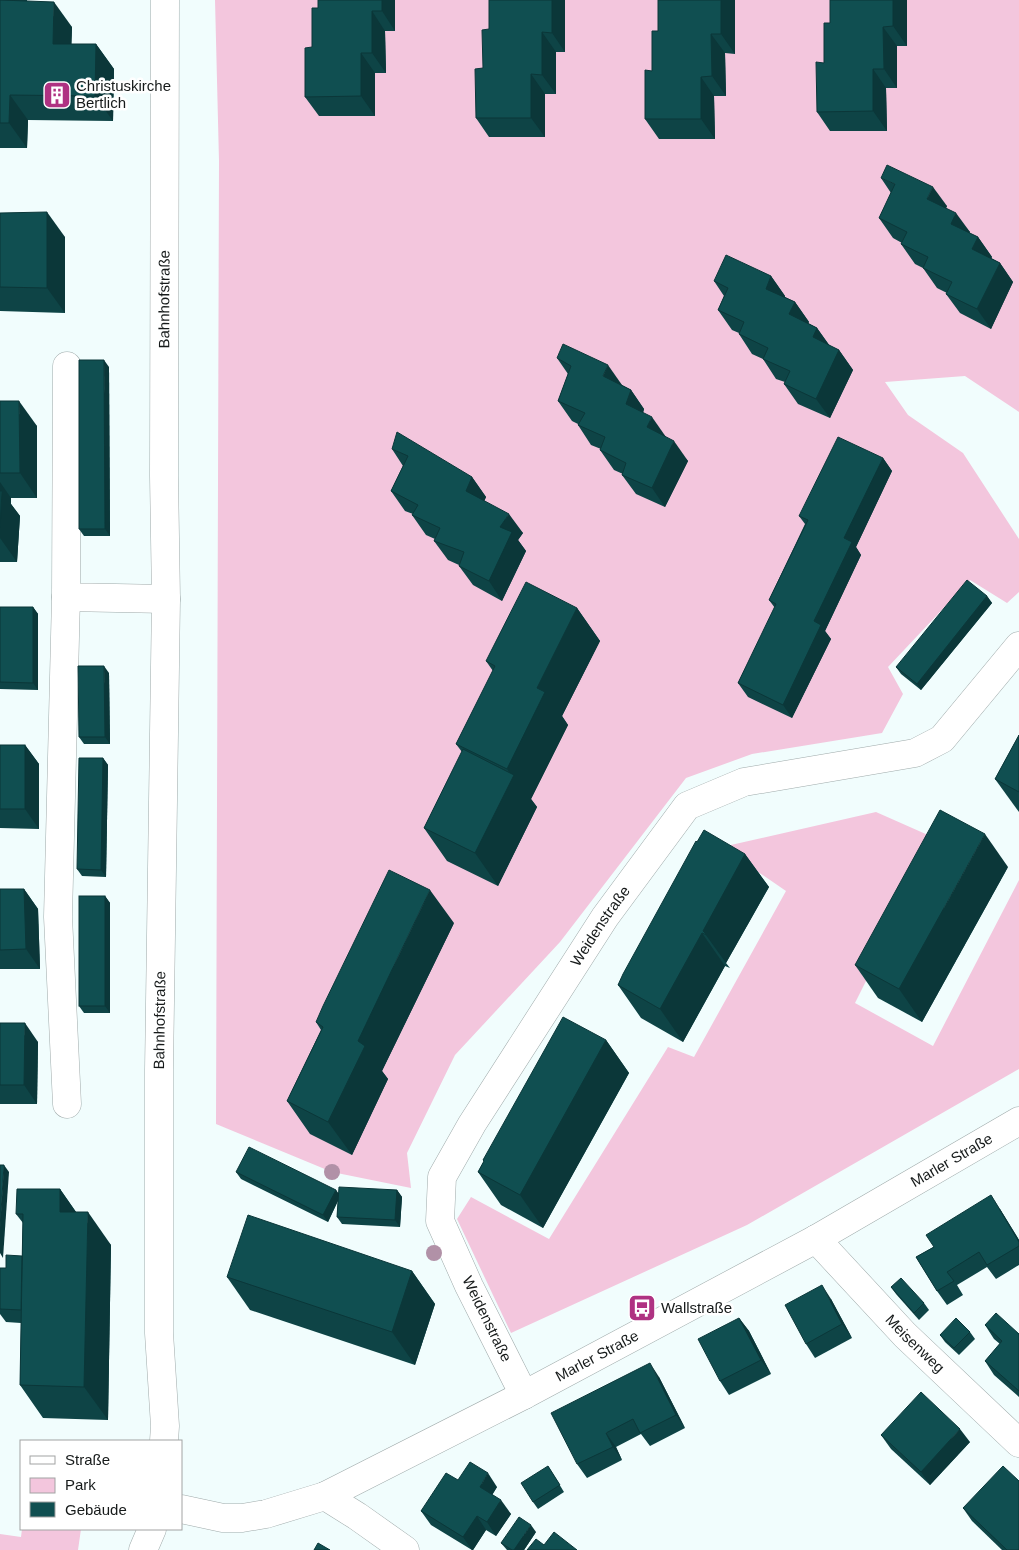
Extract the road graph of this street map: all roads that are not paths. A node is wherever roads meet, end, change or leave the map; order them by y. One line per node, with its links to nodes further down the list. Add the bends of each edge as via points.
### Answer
1 (165, 0): 4 (street, Bahnhofstraße)
2 (67, 366): 3 (street)
3 (66, 598): 4 (street); 6 (street, via 58,917)
4 (166, 599): 10 (street, Bahnhofstraße, via 159,1070 159,1333)
5 (1019, 646): 9 (street, Weidenstraße, via 942,739 915,753 744,782 688,806 605,917 472,1124 442,1177 440,1221)
6 (67, 1104)
7 (1019, 1121): 8 (street, Marler Straße)
8 (816, 1239): 9 (street, Marler Straße); 11 (street, Meisenweg, via 905,1335)
9 (524, 1395): 12 (street, Marler Straße)
10 (164, 1440)
11 (1019, 1443)
12 (326, 1496): 13 (street, Marler Straße, via 242,1518 223,1518); 16 (street)
13 (182, 1509)
14 (152, 1530): 15 (street)
15 (143, 1550)
16 (404, 1550)

